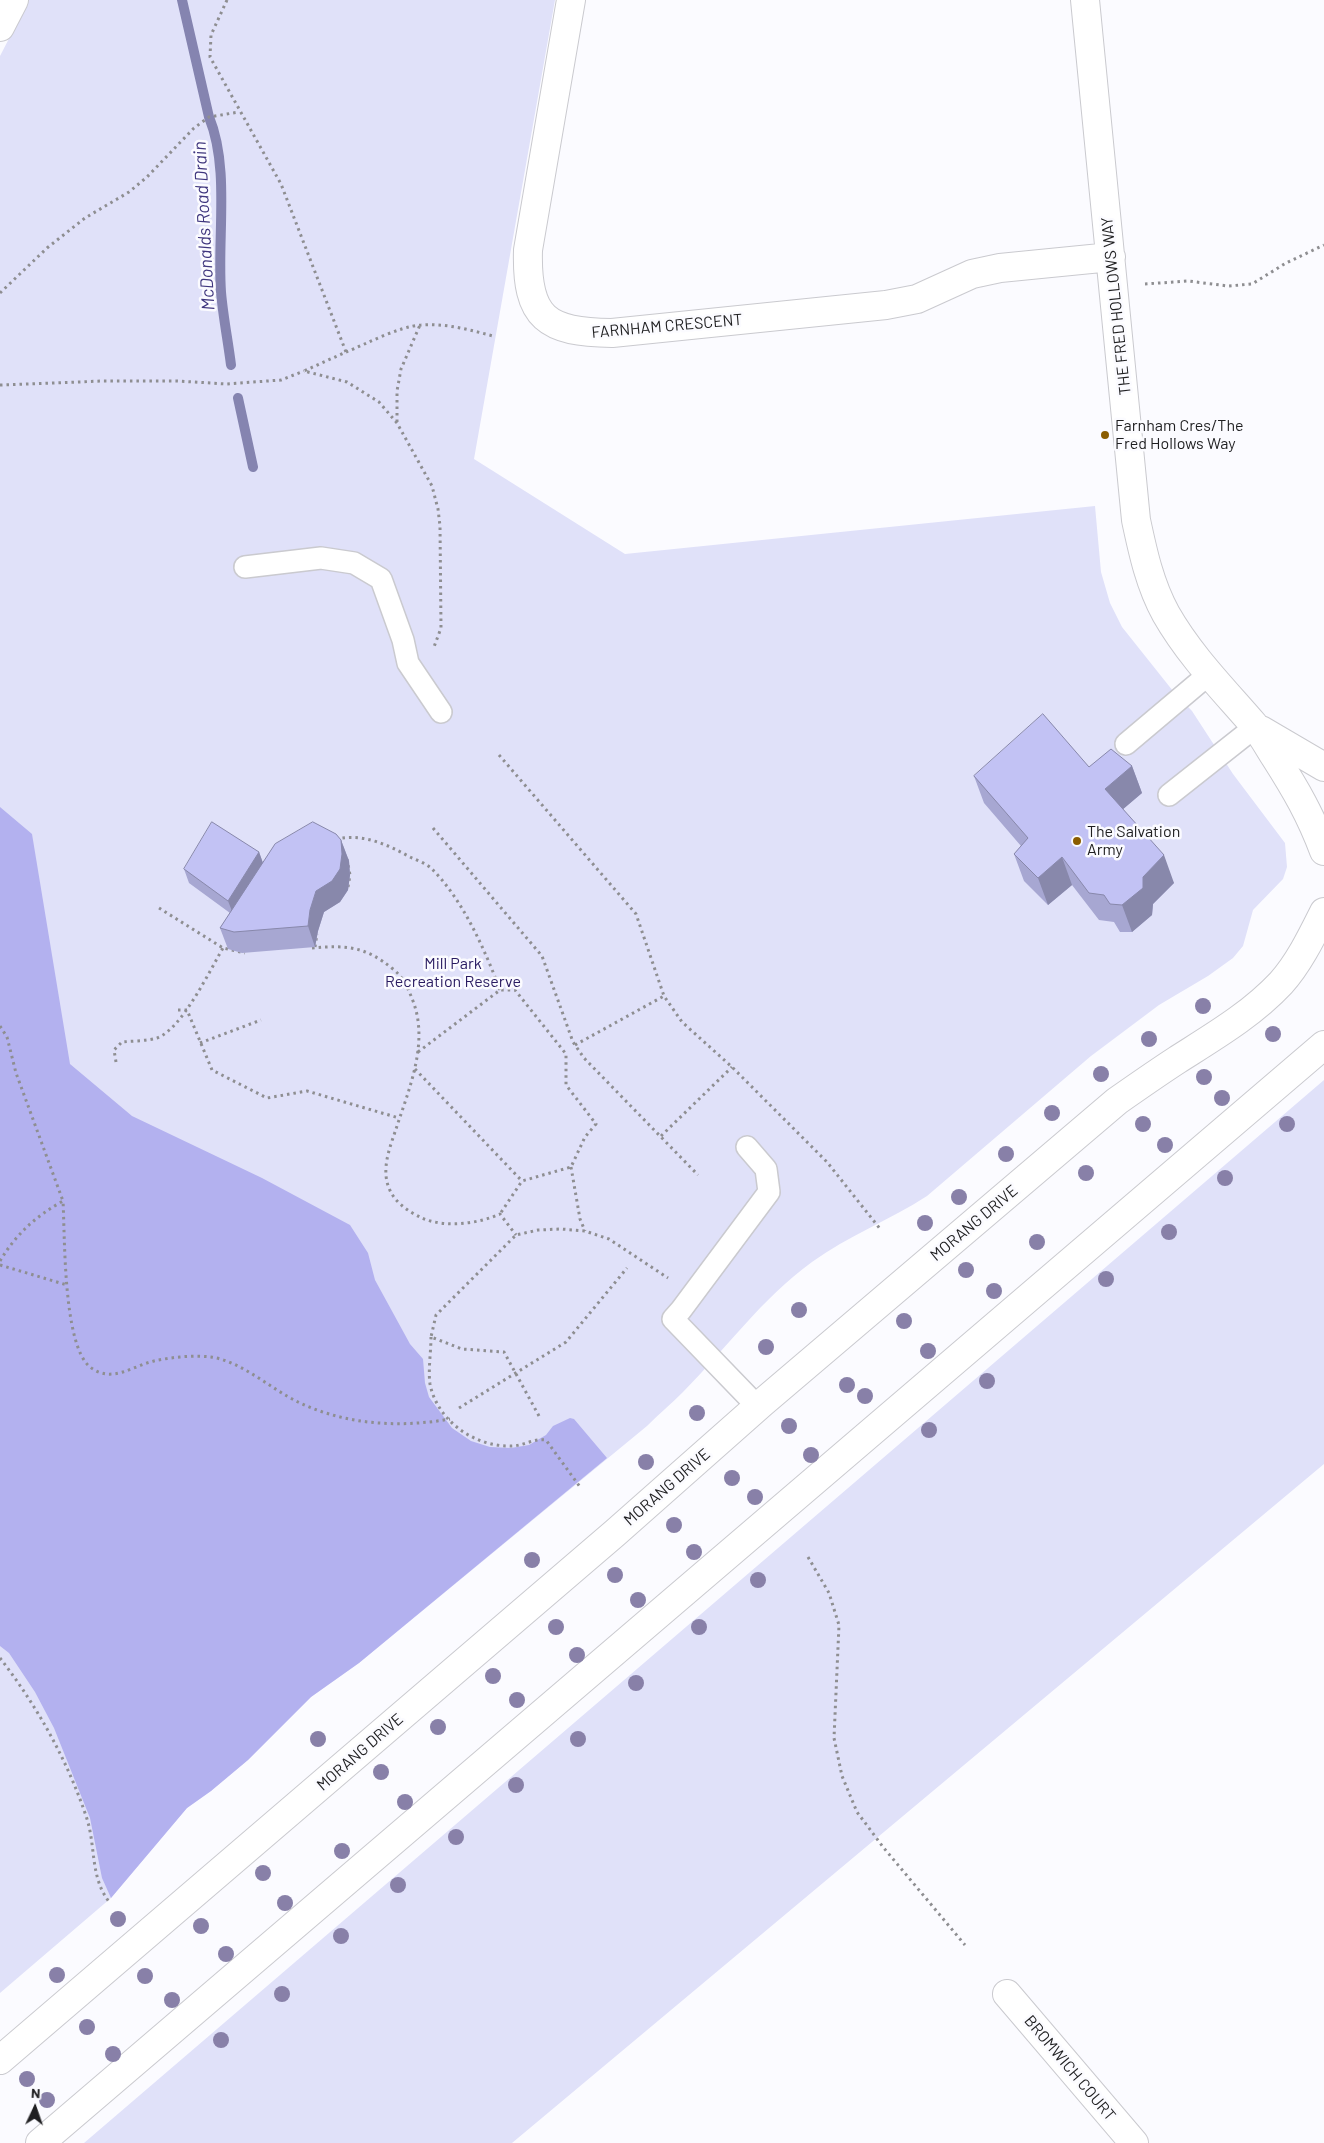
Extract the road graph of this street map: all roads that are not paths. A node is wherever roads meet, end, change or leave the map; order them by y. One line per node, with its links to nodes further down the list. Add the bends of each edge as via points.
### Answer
1 (14, 0): 4 (main road)
2 (571, 0): 5 (main road, FARNHAM CRESCENT, via 528,250 527,274 537,307 546,319 564,330 612,333 886,305 917,299 972,274 1000,268)
3 (1085, 0): 5 (main road, THE FRED HOLLOWS WAY)
4 (0, 27)
5 (1111, 257): 7 (main road, THE FRED HOLLOWS WAY, via 1136,520 1144,558 1166,613 1187,648)
6 (244, 567): 8 (lane, via 321,558 354,563 381,579 408,663)
7 (1209, 674): 9 (main road, THE FRED HOLLOWS WAY); 10 (lane)
8 (441, 712)
9 (1255, 727): 11 (main road, THE FRED HOLLOWS WAY); 12 (lane); 13 (main road, THE FRED HOLLOWS WAY, via 1299,794)
10 (1126, 744)
11 (1324, 767)
12 (1169, 795)
13 (1324, 851)
14 (1324, 912): 17 (main road, MORANG DRIVE, via 1311,938 1281,982 1248,1012 1117,1101)
15 (1324, 1045): 20 (main road)
16 (747, 1147): 17 (lane, via 766,1169 769,1192 672,1319)
17 (758, 1407): 19 (main road, MORANG DRIVE)
18 (1007, 1994): 21 (main road, BROMWICH COURT)
19 (0, 2060)
20 (40, 2143)
21 (1134, 2143)

